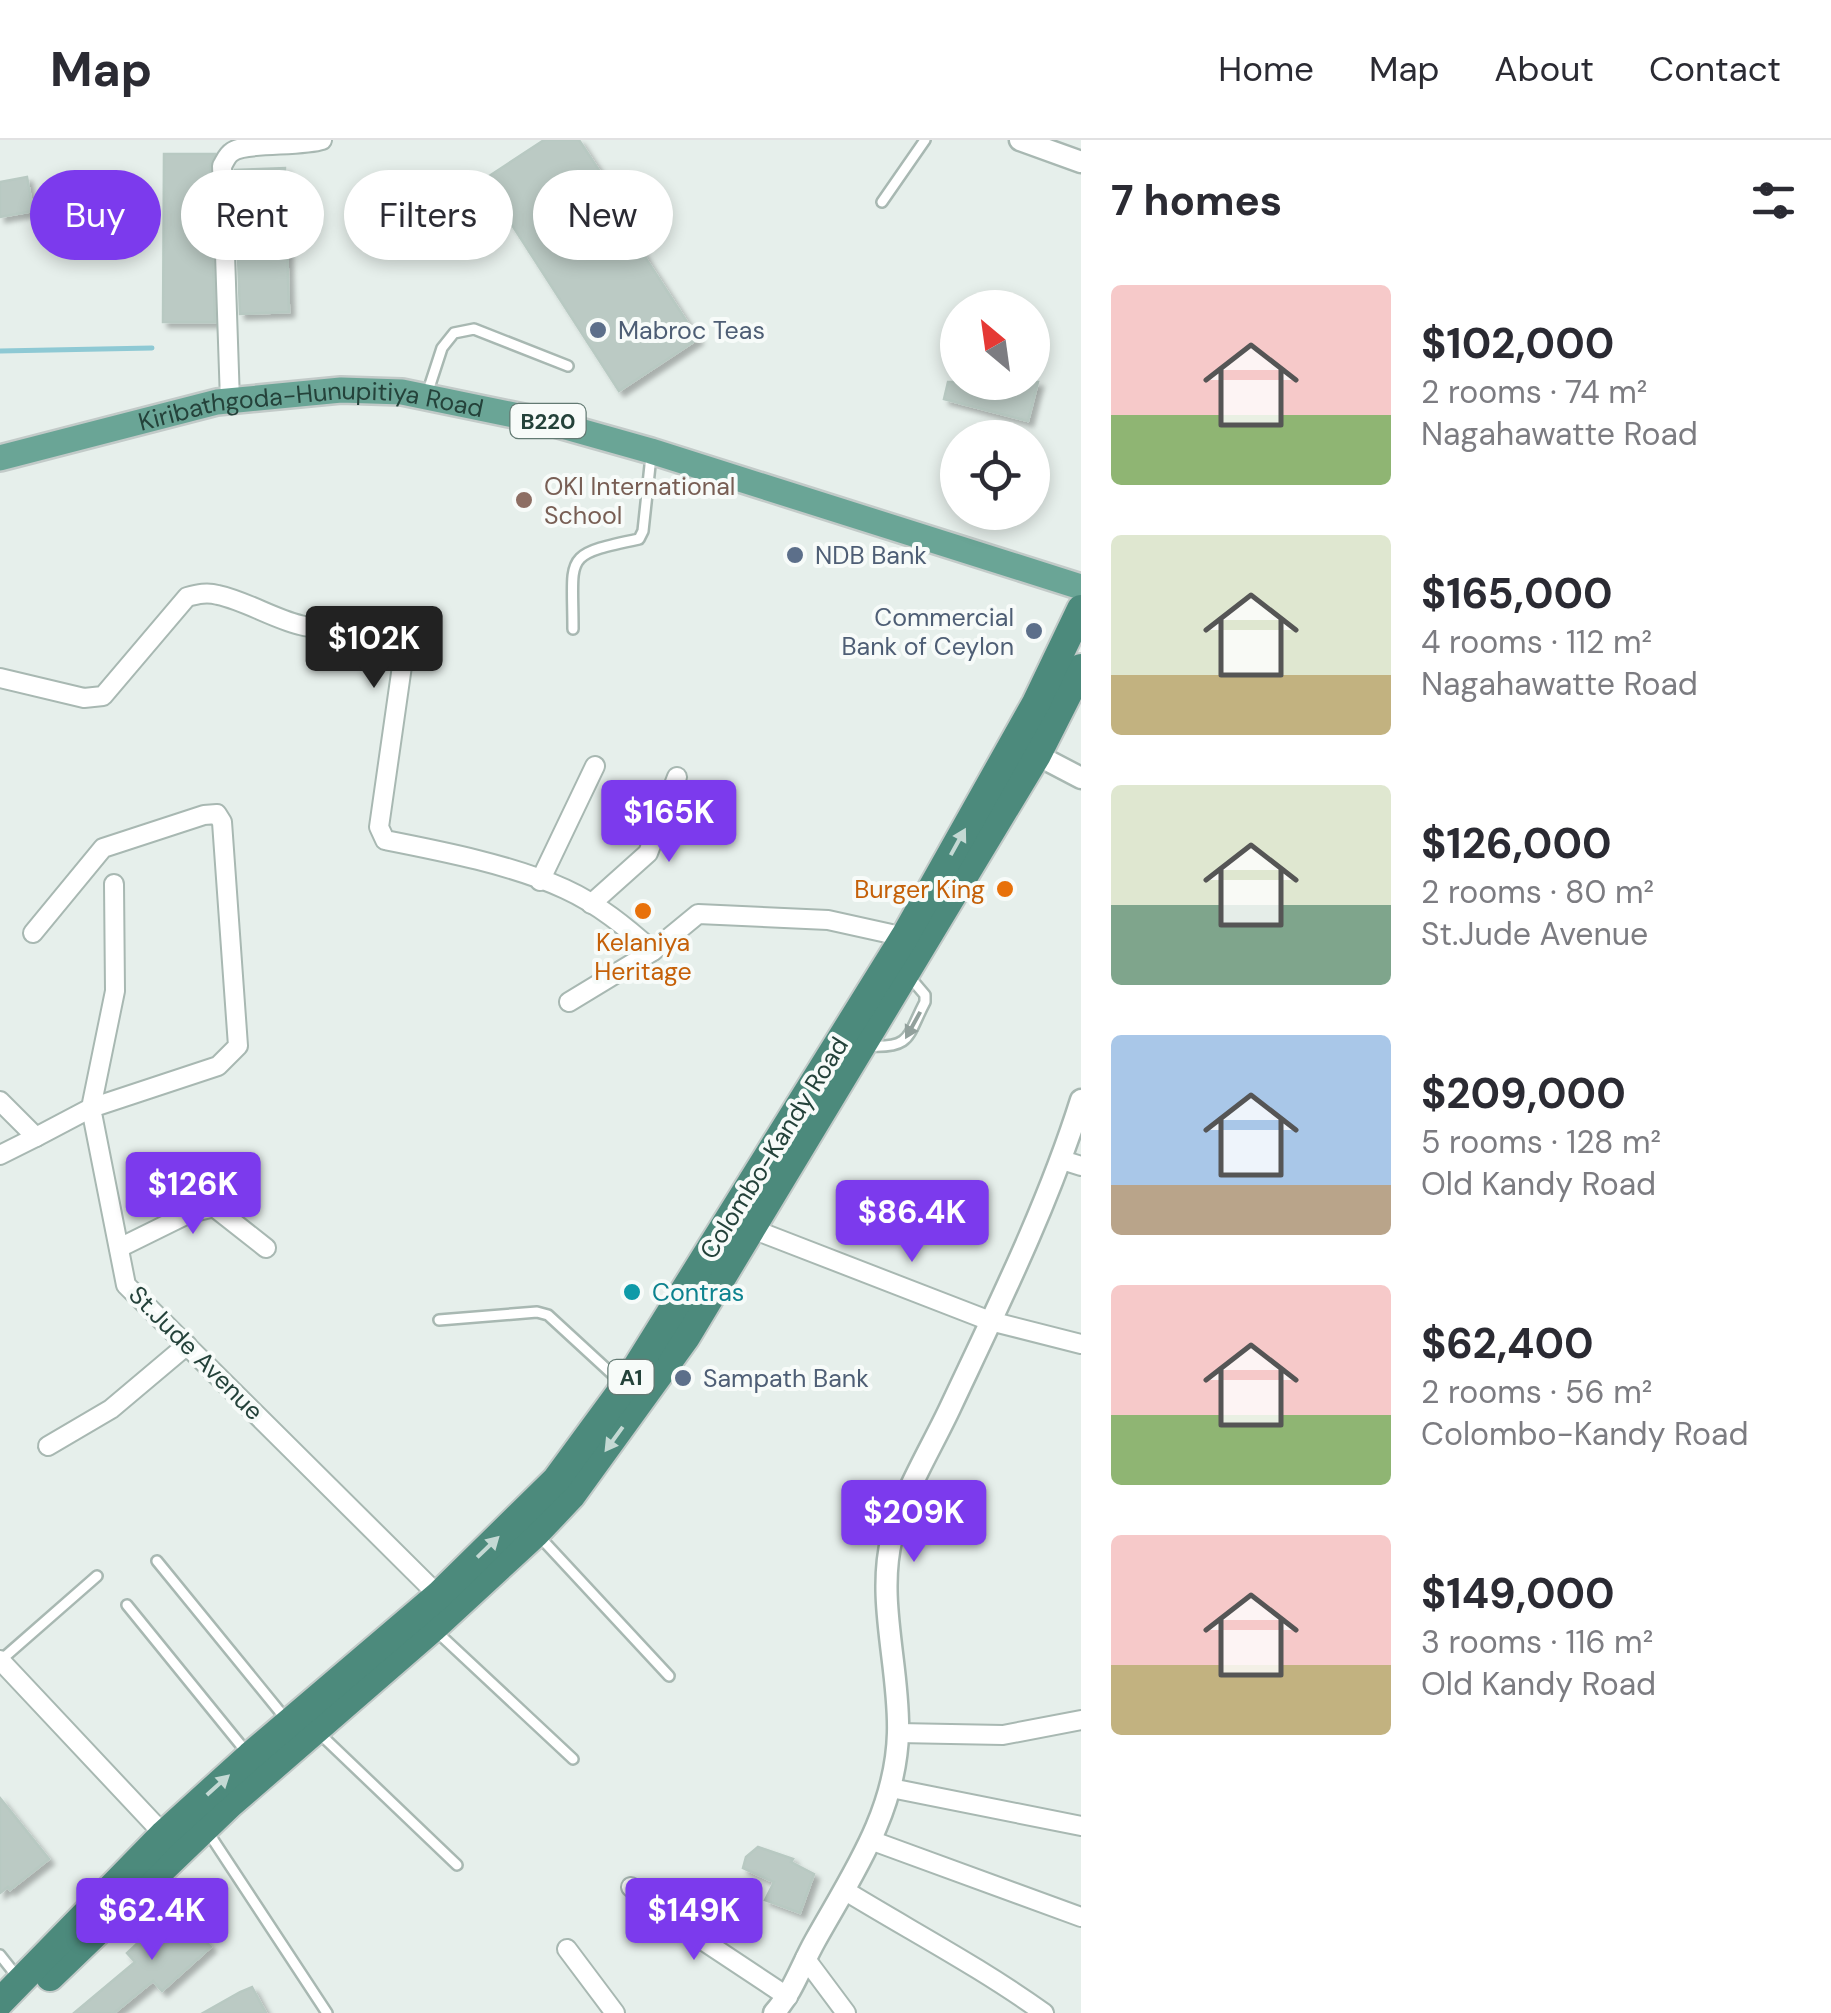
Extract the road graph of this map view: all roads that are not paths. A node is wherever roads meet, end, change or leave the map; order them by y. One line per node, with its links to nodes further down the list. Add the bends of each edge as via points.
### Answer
1 (322, 140): 8 (street, via 232,151 222,166)
2 (925, 140): 5 (lane)
3 (1020, 140): 4 (street)
4 (1081, 162)
5 (882, 202)
6 (568, 366): 7 (lane, via 474,329 454,333)
7 (426, 396): 8 (main road, Kiribathgoda-Hunupitiya Road / B220, via 340,390); 9 (main road, Kiribathgoda-Hunupitiya Road / B220)
8 (230, 400): 10 (main road, Kiribathgoda-Hunupitiya Road / B220)
9 (651, 451): 11 (main road, Kiribathgoda-Hunupitiya Road / B220); 13 (lane, via 644,532 580,556 573,569)
10 (0, 458)
11 (1081, 587)
12 (1081, 609): 24 (highway, Colombo-Kandy Road / A1, one-way to 12)
13 (572, 630)
14 (1081, 668): 16 (highway, Colombo-Kandy Road / A1)
15 (0, 678): 20 (street, via 84,698 102,696 187,597 200,593 300,626 384,637 404,652 380,827 386,840)
16 (1038, 755): 19 (street); 24 (highway, Colombo-Kandy Road / A1)
17 (594, 766): 20 (street)
18 (677, 777): 22 (street, via 648,853)
19 (1081, 778)
20 (540, 881): 22 (street)
21 (114, 884): 29 (street, via 115,991)
22 (590, 904): 25 (street)
23 (33, 933): 29 (street, via 102,848 204,815 217,814 222,822 238,1046 218,1066)
24 (915, 939): 25 (street, via 828,920 707,913); 33 (highway, Colombo-Kandy Road / A1); 33 (highway, Colombo-Kandy Road / A1, one-way to 33, via 906,972 862,1045)
25 (653, 952): 26 (street)
26 (569, 1002)
27 (1081, 1100): 32 (street)
28 (0, 1101): 30 (street)
29 (91, 1108): 30 (street); 34 (street, St.Jude Avenue)
30 (36, 1137): 31 (street)
31 (0, 1155)
32 (1072, 1163): 37 (street)
33 (741, 1224): 37 (street); 40 (highway, Colombo-Kandy Road / A1); 42 (highway, Colombo-Kandy Road / A1, one-way to 42, via 686,1337 571,1496)
34 (119, 1248): 35 (street, via 214,1207); 38 (street, St.Jude Avenue, via 126,1284)
35 (266, 1248)
36 (439, 1320): 40 (lane, via 548,1315)
37 (990, 1320): 39 (street); 51 (street, via 892,1539 887,1573)
38 (187, 1344): 41 (street, via 111,1410); 46 (street, St.Jude Avenue)
39 (1081, 1344)
40 (625, 1386): 46 (highway, Colombo-Kandy Road / A1, one-way to 40, via 556,1480)
41 (48, 1446)
42 (536, 1533): 46 (highway, Colombo-Kandy Road / A1); 48 (lane)
43 (157, 1561): 50 (lane)
44 (97, 1576): 47 (lane)
45 (127, 1605): 52 (lane)
46 (441, 1611): 50 (highway, Colombo-Kandy Road / A1); 53 (lane)
47 (0, 1661): 58 (street)
48 (669, 1676)
49 (1081, 1720): 51 (street, via 1003,1735)
50 (302, 1726): 52 (highway, Colombo-Kandy Road / A1); 56 (highway, Colombo-Kandy Road / A1); 59 (lane)
51 (898, 1733): 54 (street)
52 (250, 1756): 58 (highway, Colombo-Kandy Road / A1, one-way to 52)
53 (573, 1759)
54 (891, 1788): 55 (street); 57 (street)
55 (1081, 1826)
56 (205, 1827): 58 (highway, Colombo-Kandy Road / A1); 70 (lane)
57 (873, 1840): 61 (street); 62 (street)
58 (172, 1842): 66 (highway, Colombo-Kandy Road / A1); 69 (highway, Colombo-Kandy Road / A1)
59 (457, 1865)
60 (631, 1887): 67 (street)
61 (844, 1890): 65 (street); 74 (street)
62 (1081, 1917)
63 (567, 1949): 71 (street)
64 (0, 1954): 66 (lane)
65 (806, 1958): 67 (street); 73 (street)
66 (20, 1981): 68 (highway, Colombo-Kandy Road / A1)
67 (788, 1996): 72 (street)
68 (0, 2002)
69 (15, 2013)
70 (327, 2013)
71 (615, 2013)
72 (774, 2013)
73 (846, 2013)
74 (1044, 2013)

